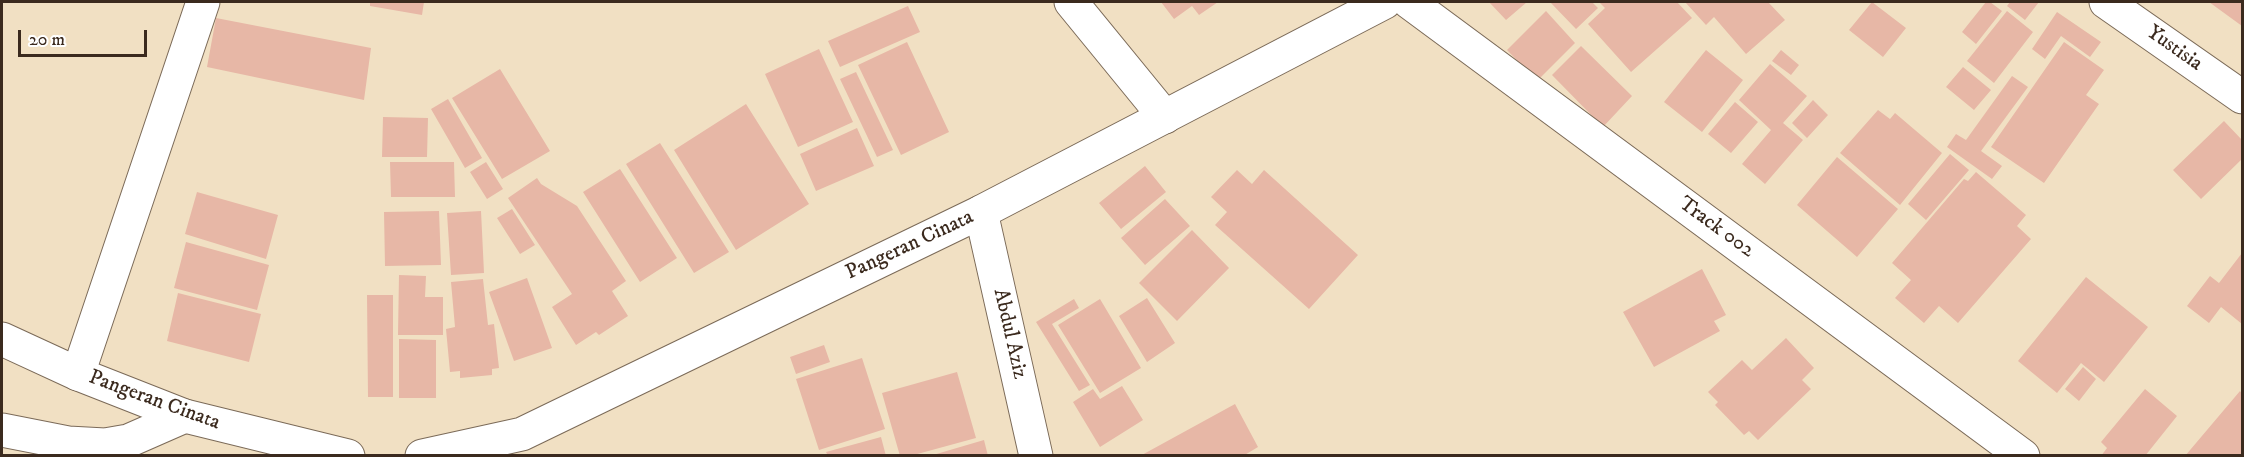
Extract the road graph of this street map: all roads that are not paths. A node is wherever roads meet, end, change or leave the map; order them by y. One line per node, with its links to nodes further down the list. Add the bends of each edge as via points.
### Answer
1 (203, 2): 10 (street)
2 (1071, 2): 7 (street)
3 (1385, 2): 7 (street, Pangeran Cinata)
4 (1409, 2): 16 (street, Track 002)
5 (2106, 2): 6 (street, Yustisia)
6 (2242, 97)
7 (1165, 117): 8 (street, Pangeran Cinata)
8 (981, 212): 14 (street, Pangeran Cinata, via 522,434); 15 (street, Abdul Aziz)
9 (2, 339): 10 (street, Pangeran Cinata)
10 (78, 374): 11 (street, Pangeran Cinata)
11 (185, 416): 12 (street, via 128,441 105,445 68,443); 13 (street, Pangeran Cinata)
12 (2, 430)
13 (348, 456)
14 (422, 456)
15 (1036, 456)
16 (2023, 456)

